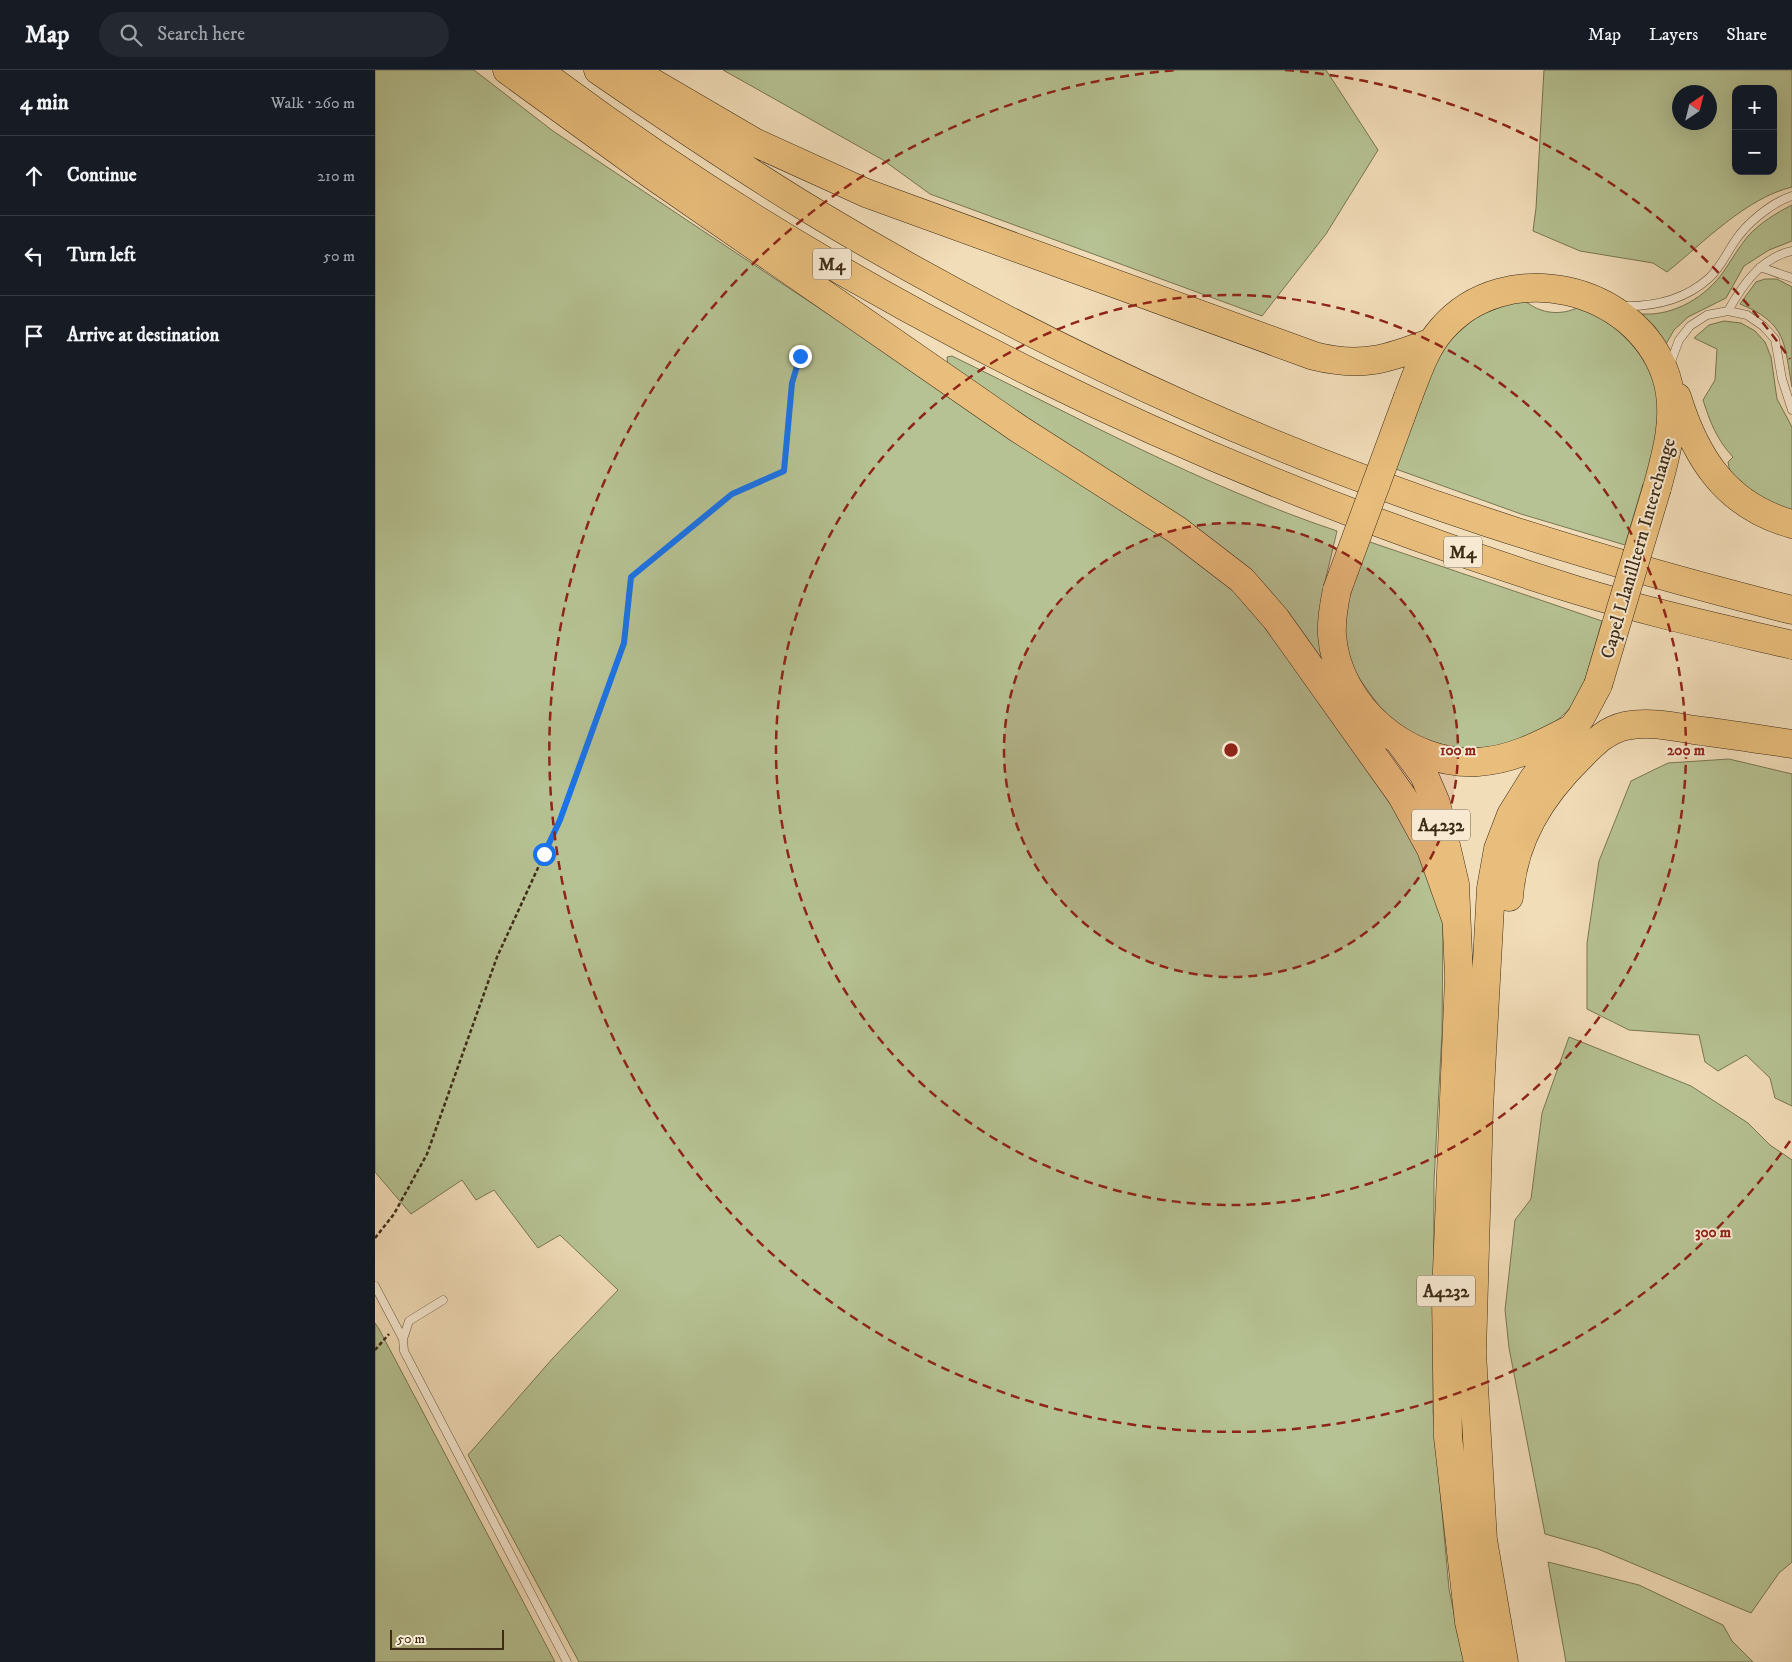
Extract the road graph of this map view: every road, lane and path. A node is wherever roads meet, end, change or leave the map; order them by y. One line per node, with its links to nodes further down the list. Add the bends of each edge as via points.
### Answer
1 (507, 70): 17 (highway, via 649,173 1011,423 1177,530 1242,580)
2 (538, 70): 18 (highway, M4, via 703,184 840,268 992,352 1145,426 1312,497 1464,553 1595,595)
3 (598, 70): 16 (highway, M4, via 815,213 1031,332 1191,409 1319,462 1475,519 1672,580)
4 (631, 70): 11 (highway, via 756,143 865,193 1315,356 1346,362 1374,362)
5 (1792, 196): 9 (lane, via 1767,210 1751,224 1709,278 1695,289 1673,300 1638,307)
6 (1792, 251): 7 (lane, via 1784,252)
7 (1760, 267): 8 (lane); 10 (lane, via 1739,291)
8 (1792, 278)
9 (1607, 305): 11 (highway, Capel Llanilltern Interchange, via 1578,293 1548,287 1501,292 1464,310); 13 (highway, Capel Llanilltern Interchange, via 1645,338)
10 (1728, 311): 13 (lane, via 1707,315 1691,326 1679,340); 14 (lane, via 1747,315 1775,339 1782,380)
11 (1432, 342): 19 (highway, Capel Llanilltern Interchange, bridge, via 1408,397 1337,590 1332,623 1335,650 1344,677)
12 (800, 356): 25 (path, via 792,383 784,471 732,494 631,577 624,643 560,820 497,957 427,1154 394,1214)
13 (1666, 376): 15 (highway, via 1694,443 1721,483 1758,512); 20 (highway, Capel Llanilltern Interchange, bridge, via 1671,425 1657,488 1598,685)
14 (1792, 410)
15 (1792, 524)
16 (1792, 610)
17 (1276, 619): 19 (highway); 24 (highway, via 1402,796 1431,849)
18 (1792, 645)
19 (1363, 709): 22 (highway, Capel Llanilltern Interchange, via 1385,732)
20 (1573, 727): 21 (highway, via 1606,711 1648,706); 22 (highway, Capel Llanilltern Interchange, via 1519,754 1476,762 1435,757); 26 (highway, A4232, via 1534,778 1511,815 1493,868)
21 (1792, 730)
22 (1399, 741): 24 (highway, A4232, via 1424,775 1436,803 1455,884)
23 (1792, 744): 26 (highway, via 1667,726 1627,725 1601,736 1554,784 1534,813 1519,845 1509,892 1489,1156)
24 (1455, 919): 33 (highway, A4232, via 1459,977 1446,1295 1447,1437 1469,1622)
25 (375, 1238)
26 (1472, 1279): 34 (highway, A4232, via 1473,1406 1483,1540)
27 (375, 1286): 29 (lane)
28 (443, 1300): 30 (lane, via 409,1321)
29 (397, 1326): 30 (lane); 31 (path)
30 (403, 1339): 32 (lane, via 404,1352 416,1378)
31 (375, 1350)
32 (567, 1662)
33 (1478, 1662)
34 (1504, 1662)

